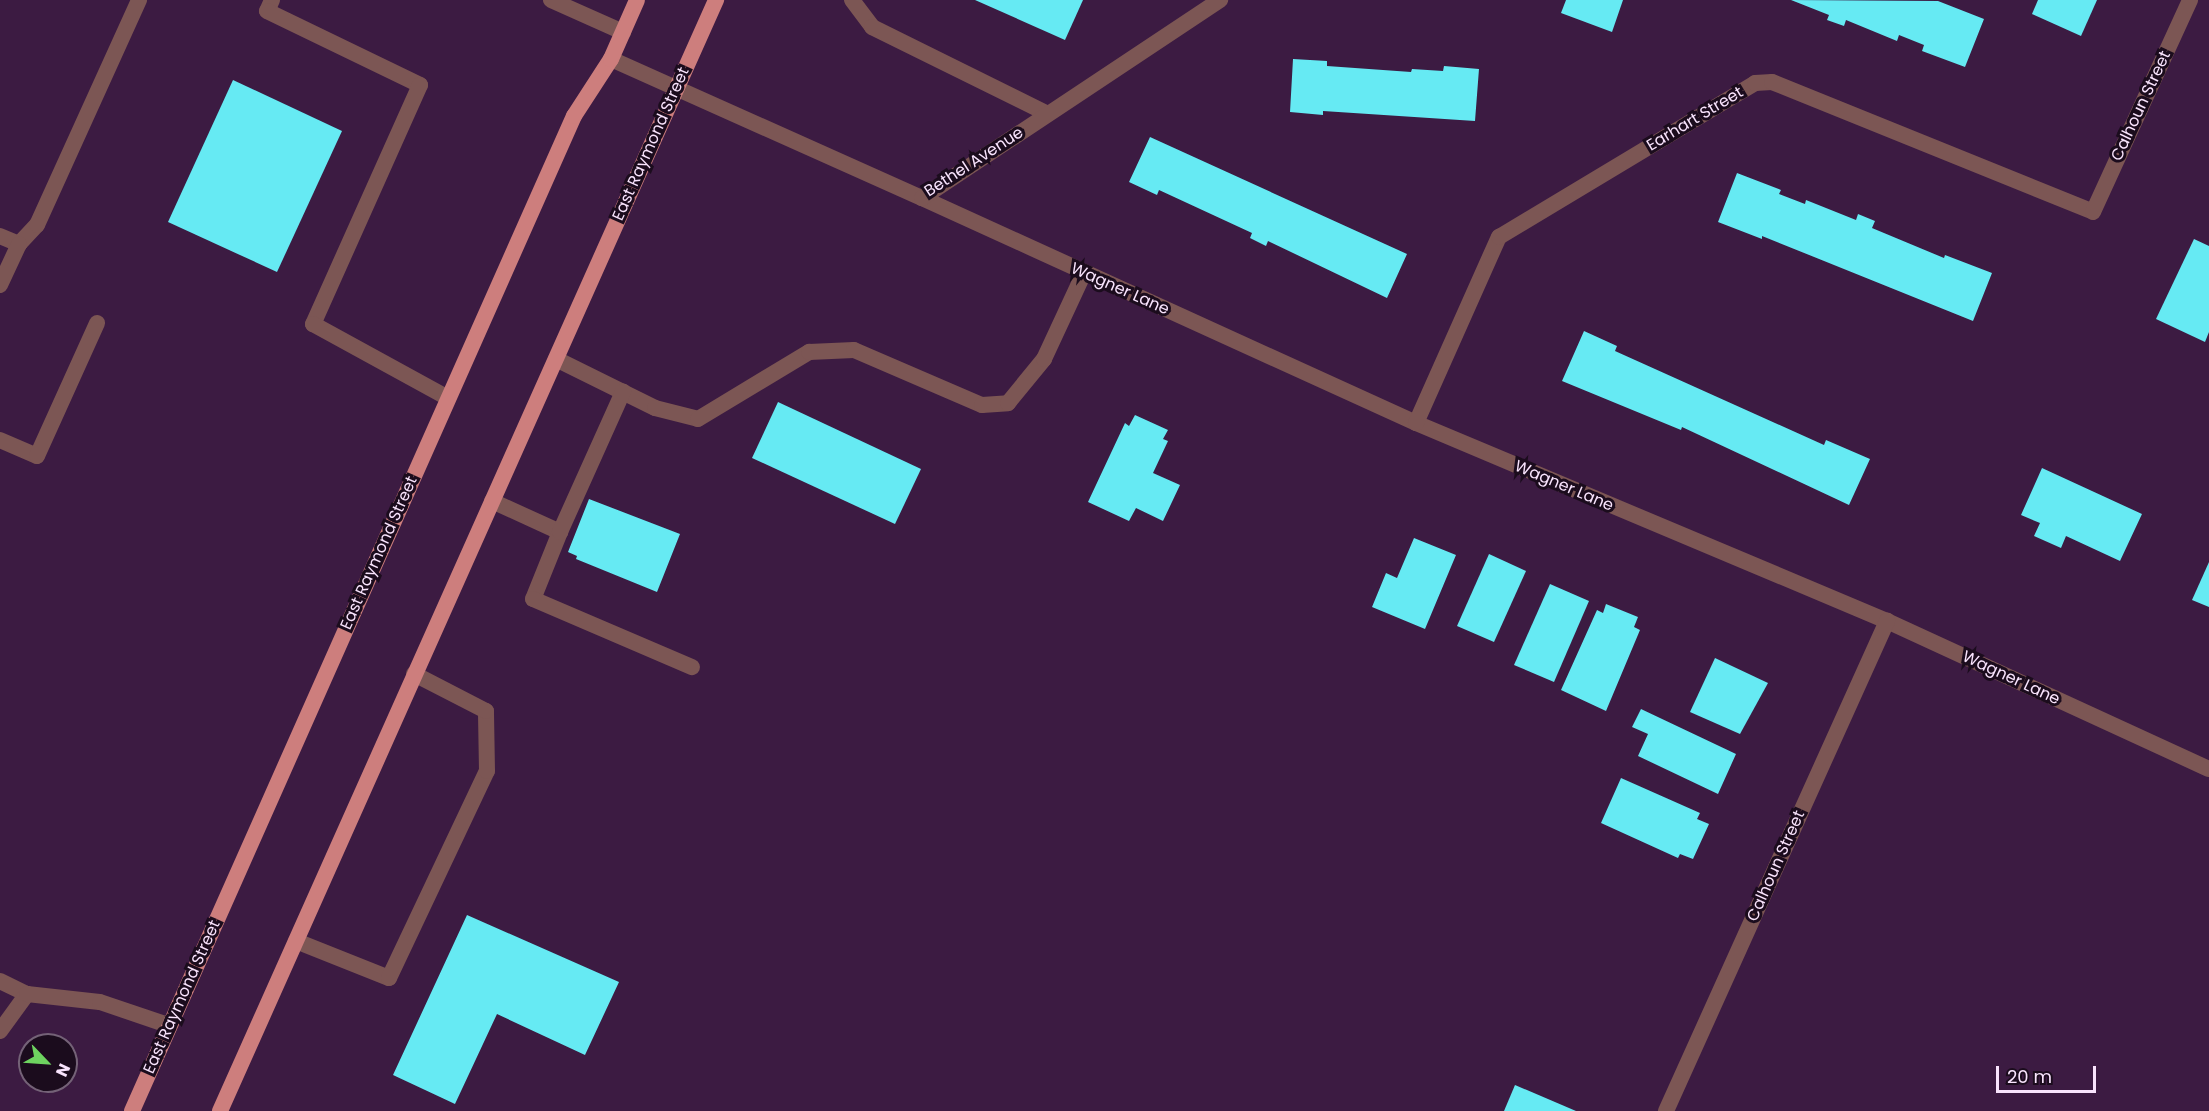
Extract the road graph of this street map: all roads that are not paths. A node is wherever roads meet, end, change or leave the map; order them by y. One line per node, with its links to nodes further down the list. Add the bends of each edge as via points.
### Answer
1 (139, 0): 16 (street, via 37,225)
2 (272, 0): 22 (street, via 267,11 420,85 313,324)
3 (551, 0): 9 (street)
4 (637, 0): 9 (main road, East Raymond Street)
5 (716, 0): 11 (main road, East Raymond Street)
6 (852, 0): 12 (street, via 872,27)
7 (1220, 0): 12 (street, Bethel Avenue)
8 (2190, 0): 14 (street, Calhoun Street)
9 (623, 32): 10 (main road, East Raymond Street)
10 (611, 59): 11 (street, Bethel Avenue); 22 (main road, East Raymond Street, via 574,116)
11 (677, 88): 13 (street, Bethel Avenue); 20 (main road, East Raymond Street)
12 (1048, 114): 13 (street, Bethel Avenue)
13 (921, 198): 17 (street, Wagner Lane)
14 (2093, 212): 23 (street, Earhart Street, via 1772,82 1755,83 1499,237)
15 (0, 236): 16 (street)
16 (19, 244): 18 (street)
17 (1084, 273): 21 (street, via 1044,359 1008,403 982,405 854,350 808,352 698,420 655,408); 23 (street, Wagner Lane)
18 (0, 285)
19 (97, 323): 24 (street, via 37,456)
20 (556, 359): 21 (street); 25 (main road, East Raymond Street)
21 (623, 392): 26 (street)
22 (448, 398): 34 (main road, East Raymond Street)
23 (1416, 423): 27 (street, Wagner Lane)
24 (0, 440)
25 (492, 501): 26 (street); 29 (main road, East Raymond Street)
26 (560, 532): 28 (street, via 533,598)
27 (1887, 621): 30 (street, Wagner Lane); 38 (street, Calhoun Street)
28 (692, 667)
29 (414, 674): 31 (main road, East Raymond Street); 31 (street, via 486,711 487,771 389,978)
30 (2209, 769)
31 (296, 941): 37 (main road, East Raymond Street)
32 (0, 981): 33 (street)
33 (27, 994): 34 (street, via 100,1002); 35 (street)
34 (168, 1026): 36 (main road, East Raymond Street)
35 (0, 1031)
36 (132, 1111)
37 (220, 1111)
38 (1666, 1111)

